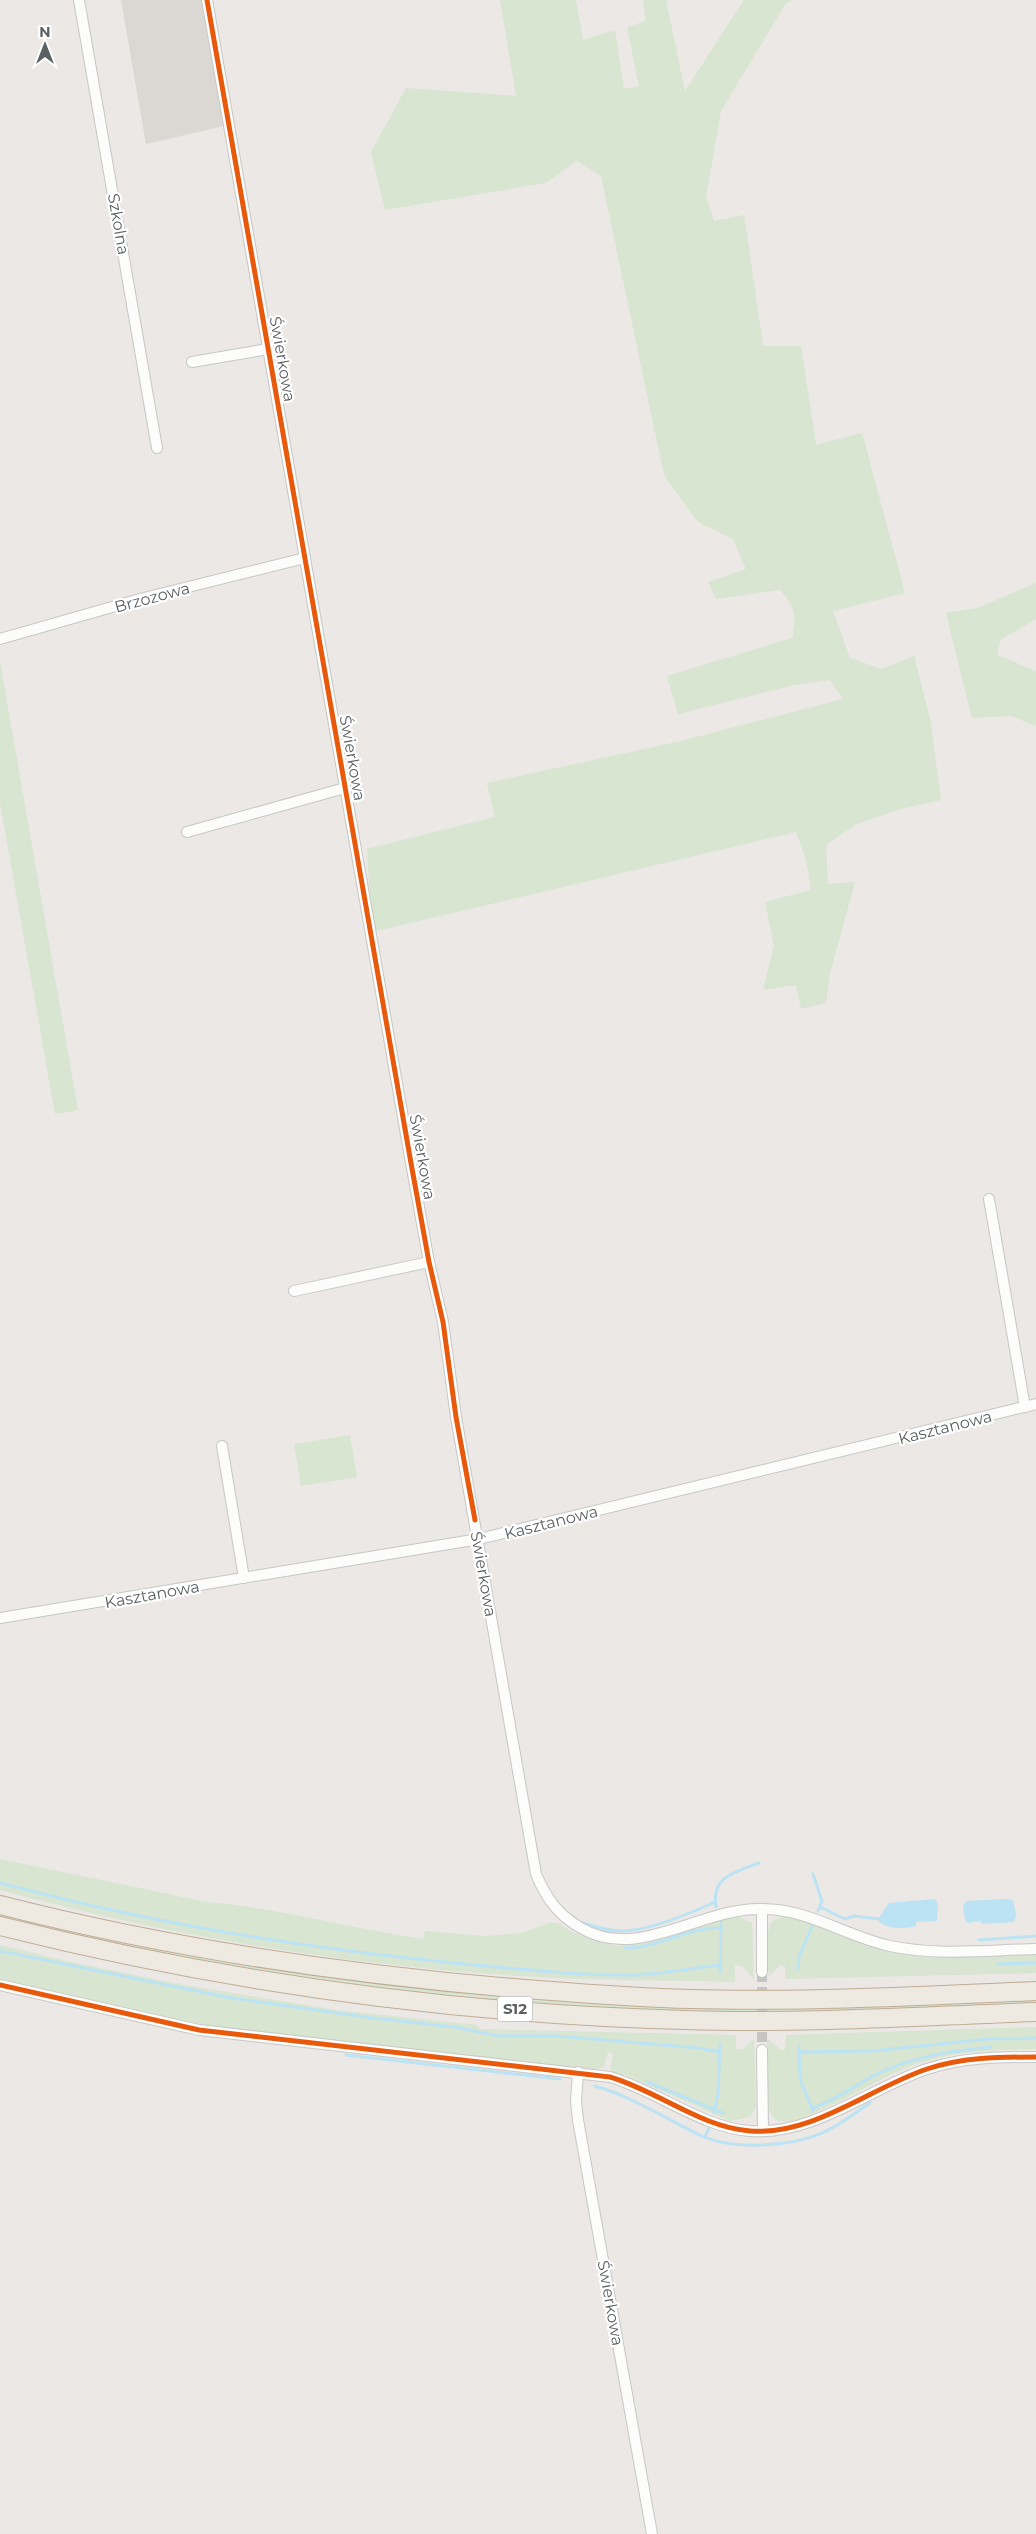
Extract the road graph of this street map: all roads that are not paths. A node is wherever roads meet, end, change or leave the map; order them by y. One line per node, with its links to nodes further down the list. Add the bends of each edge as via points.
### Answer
1 (78, 0): 5 (street, Szkolna)
2 (207, 0): 3 (street, Świerkowa)
3 (268, 349): 4 (street, Świerkowa); 6 (street, Świerkowa)
4 (192, 362)
5 (157, 448)
6 (305, 558): 7 (street, Brzozowa, via 140,599); 8 (street, Świerkowa)
7 (0, 639)
8 (345, 788): 9 (street, Świerkowa); 11 (street, Świerkowa)
9 (187, 832)
10 (989, 1198): 14 (street)
11 (429, 1262): 12 (street); 16 (street, Świerkowa, via 443,1322 456,1417)
12 (294, 1290)
13 (1036, 1404): 14 (street, Kasztanowa)
14 (1025, 1406): 16 (street, Kasztanowa)
15 (222, 1446): 17 (street)
16 (479, 1539): 17 (street, Kasztanowa); 20 (street, Świerkowa, via 531,1851 536,1874 558,1912 592,1935 625,1940 643,1938 730,1911)
17 (244, 1578): 18 (street, Kasztanowa)
18 (0, 1618)
19 (0, 1905): 25 (highway, S12, via 273,1960 504,1988 654,1998 762,2000)
20 (762, 1909): 22 (street, Świerkowa, via 801,1914 891,1946 941,1950); 23 (street)
21 (0, 1926): 26 (highway, S12, via 93,1948 272,1981 421,2001 533,2011 652,2019 762,2021)
22 (1036, 1948)
23 (762, 1972)
24 (0, 1985): 29 (street, via 199,2030)
25 (1036, 1991)
26 (1036, 2012)
27 (762, 2050): 30 (street)
28 (1036, 2056): 30 (street, via 986,2058 940,2065 812,2121 787,2129)
29 (578, 2072): 30 (street, via 610,2077 645,2089 720,2126); 31 (street, Świerkowa, via 578,2120)
30 (763, 2131)
31 (652, 2534)

